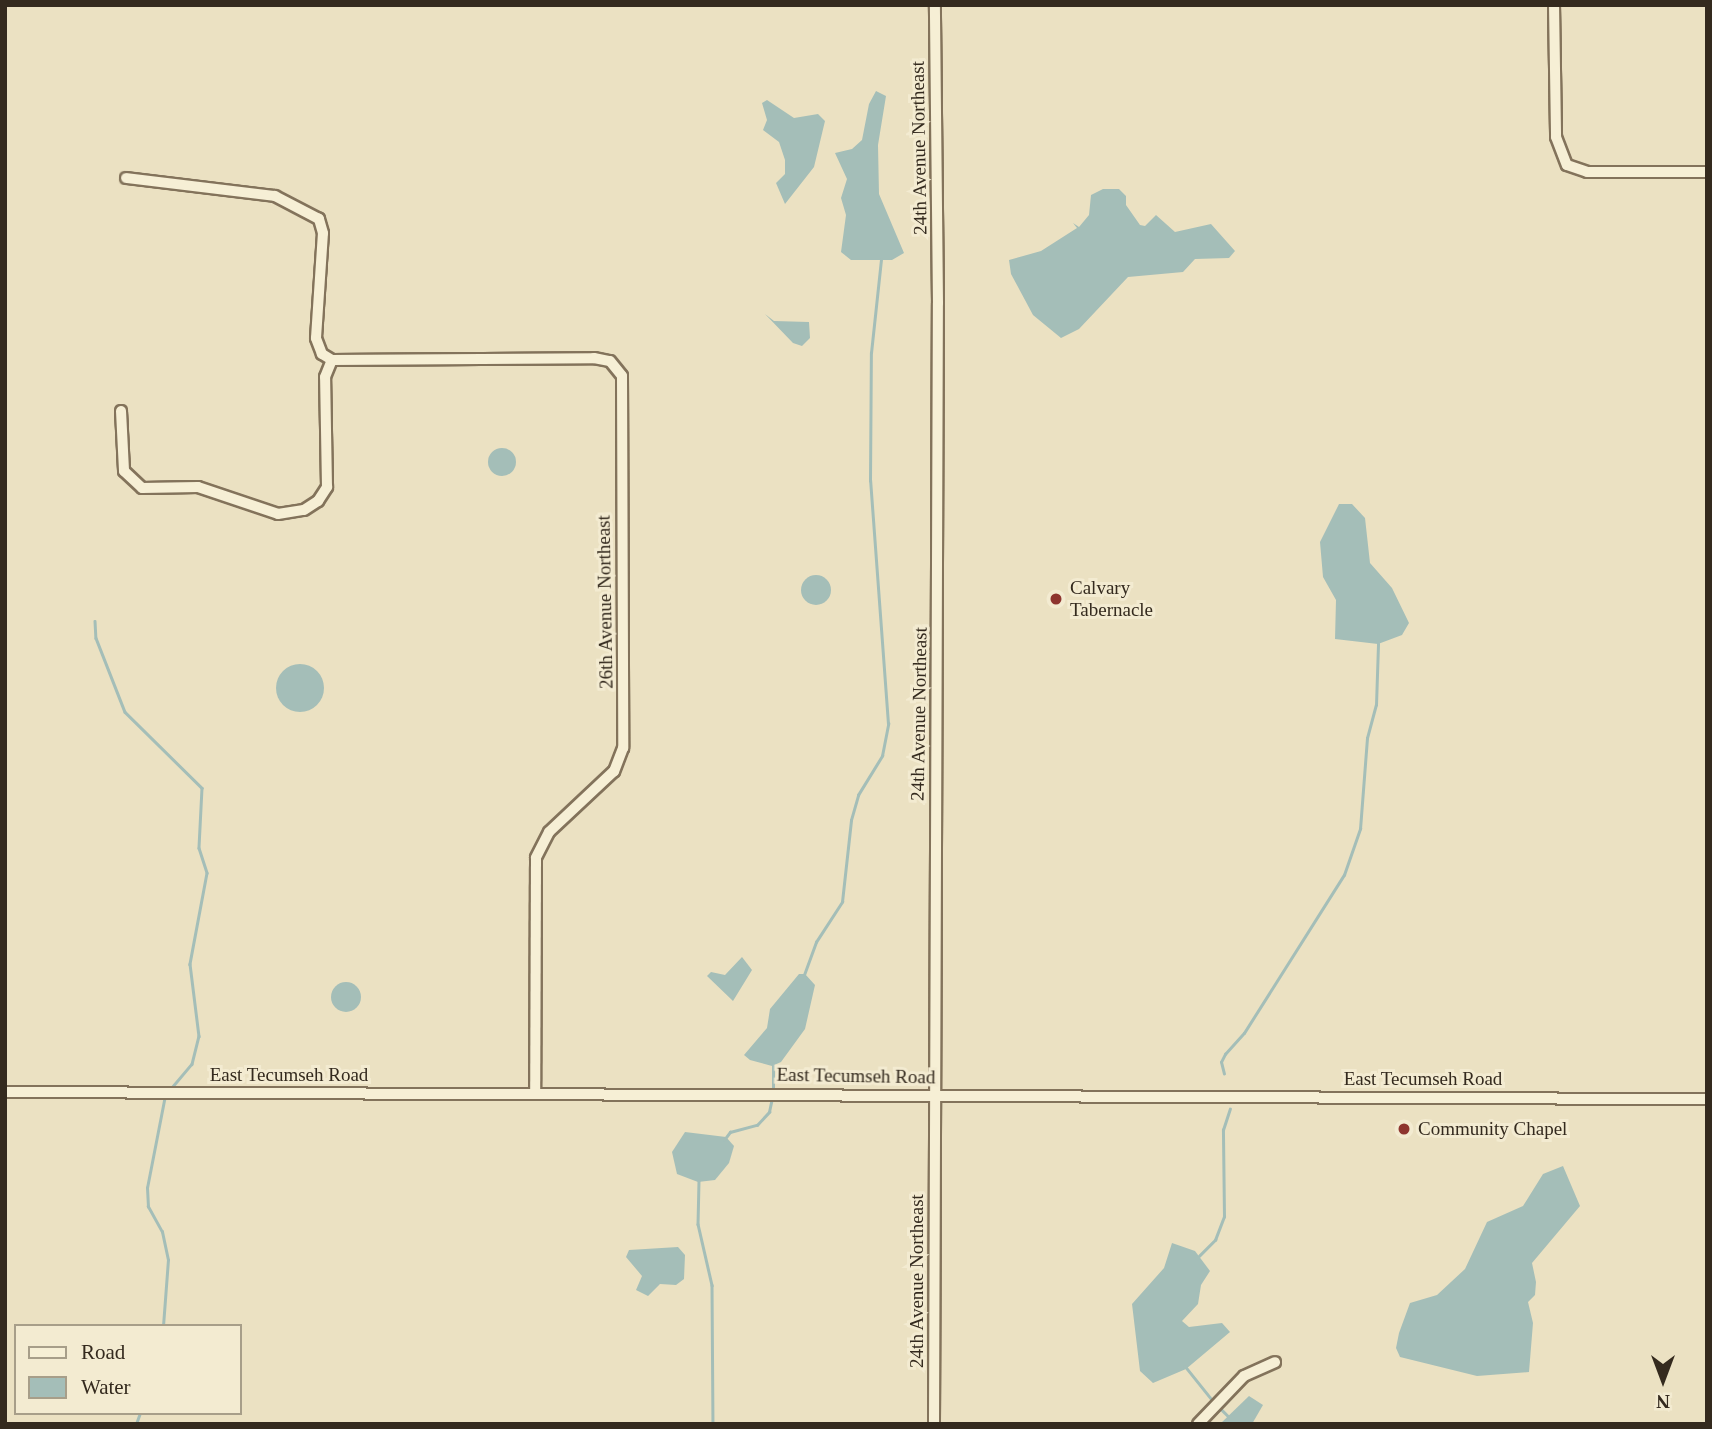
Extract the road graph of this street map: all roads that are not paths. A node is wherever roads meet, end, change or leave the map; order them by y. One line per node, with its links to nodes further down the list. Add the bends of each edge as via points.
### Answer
1 (935, 5): 9 (street, 24th Avenue Northeast)
2 (1554, 5): 3 (street, via 1556,137 1562,160 1587,172)
3 (1707, 172)
4 (125, 178): 5 (street, via 275,196 319,219 323,233 317,338 322,354)
5 (332, 360): 6 (street, via 325,377 327,487 318,502 292,513 264,511 198,487 135,484 123,465); 8 (street, 26th Avenue Northeast, via 594,358 610,361 622,376 623,748 614,771 549,832 536,857)
6 (121, 411)
7 (5, 1092): 8 (street, East Tecumseh Road)
8 (535, 1093): 9 (street, East Tecumseh Road)
9 (934, 1094): 10 (street, East Tecumseh Road); 12 (street, 24th Avenue Northeast)
10 (1707, 1099)
11 (1275, 1362): 13 (street, via 1244,1376)
12 (934, 1424)
13 (1198, 1424)

